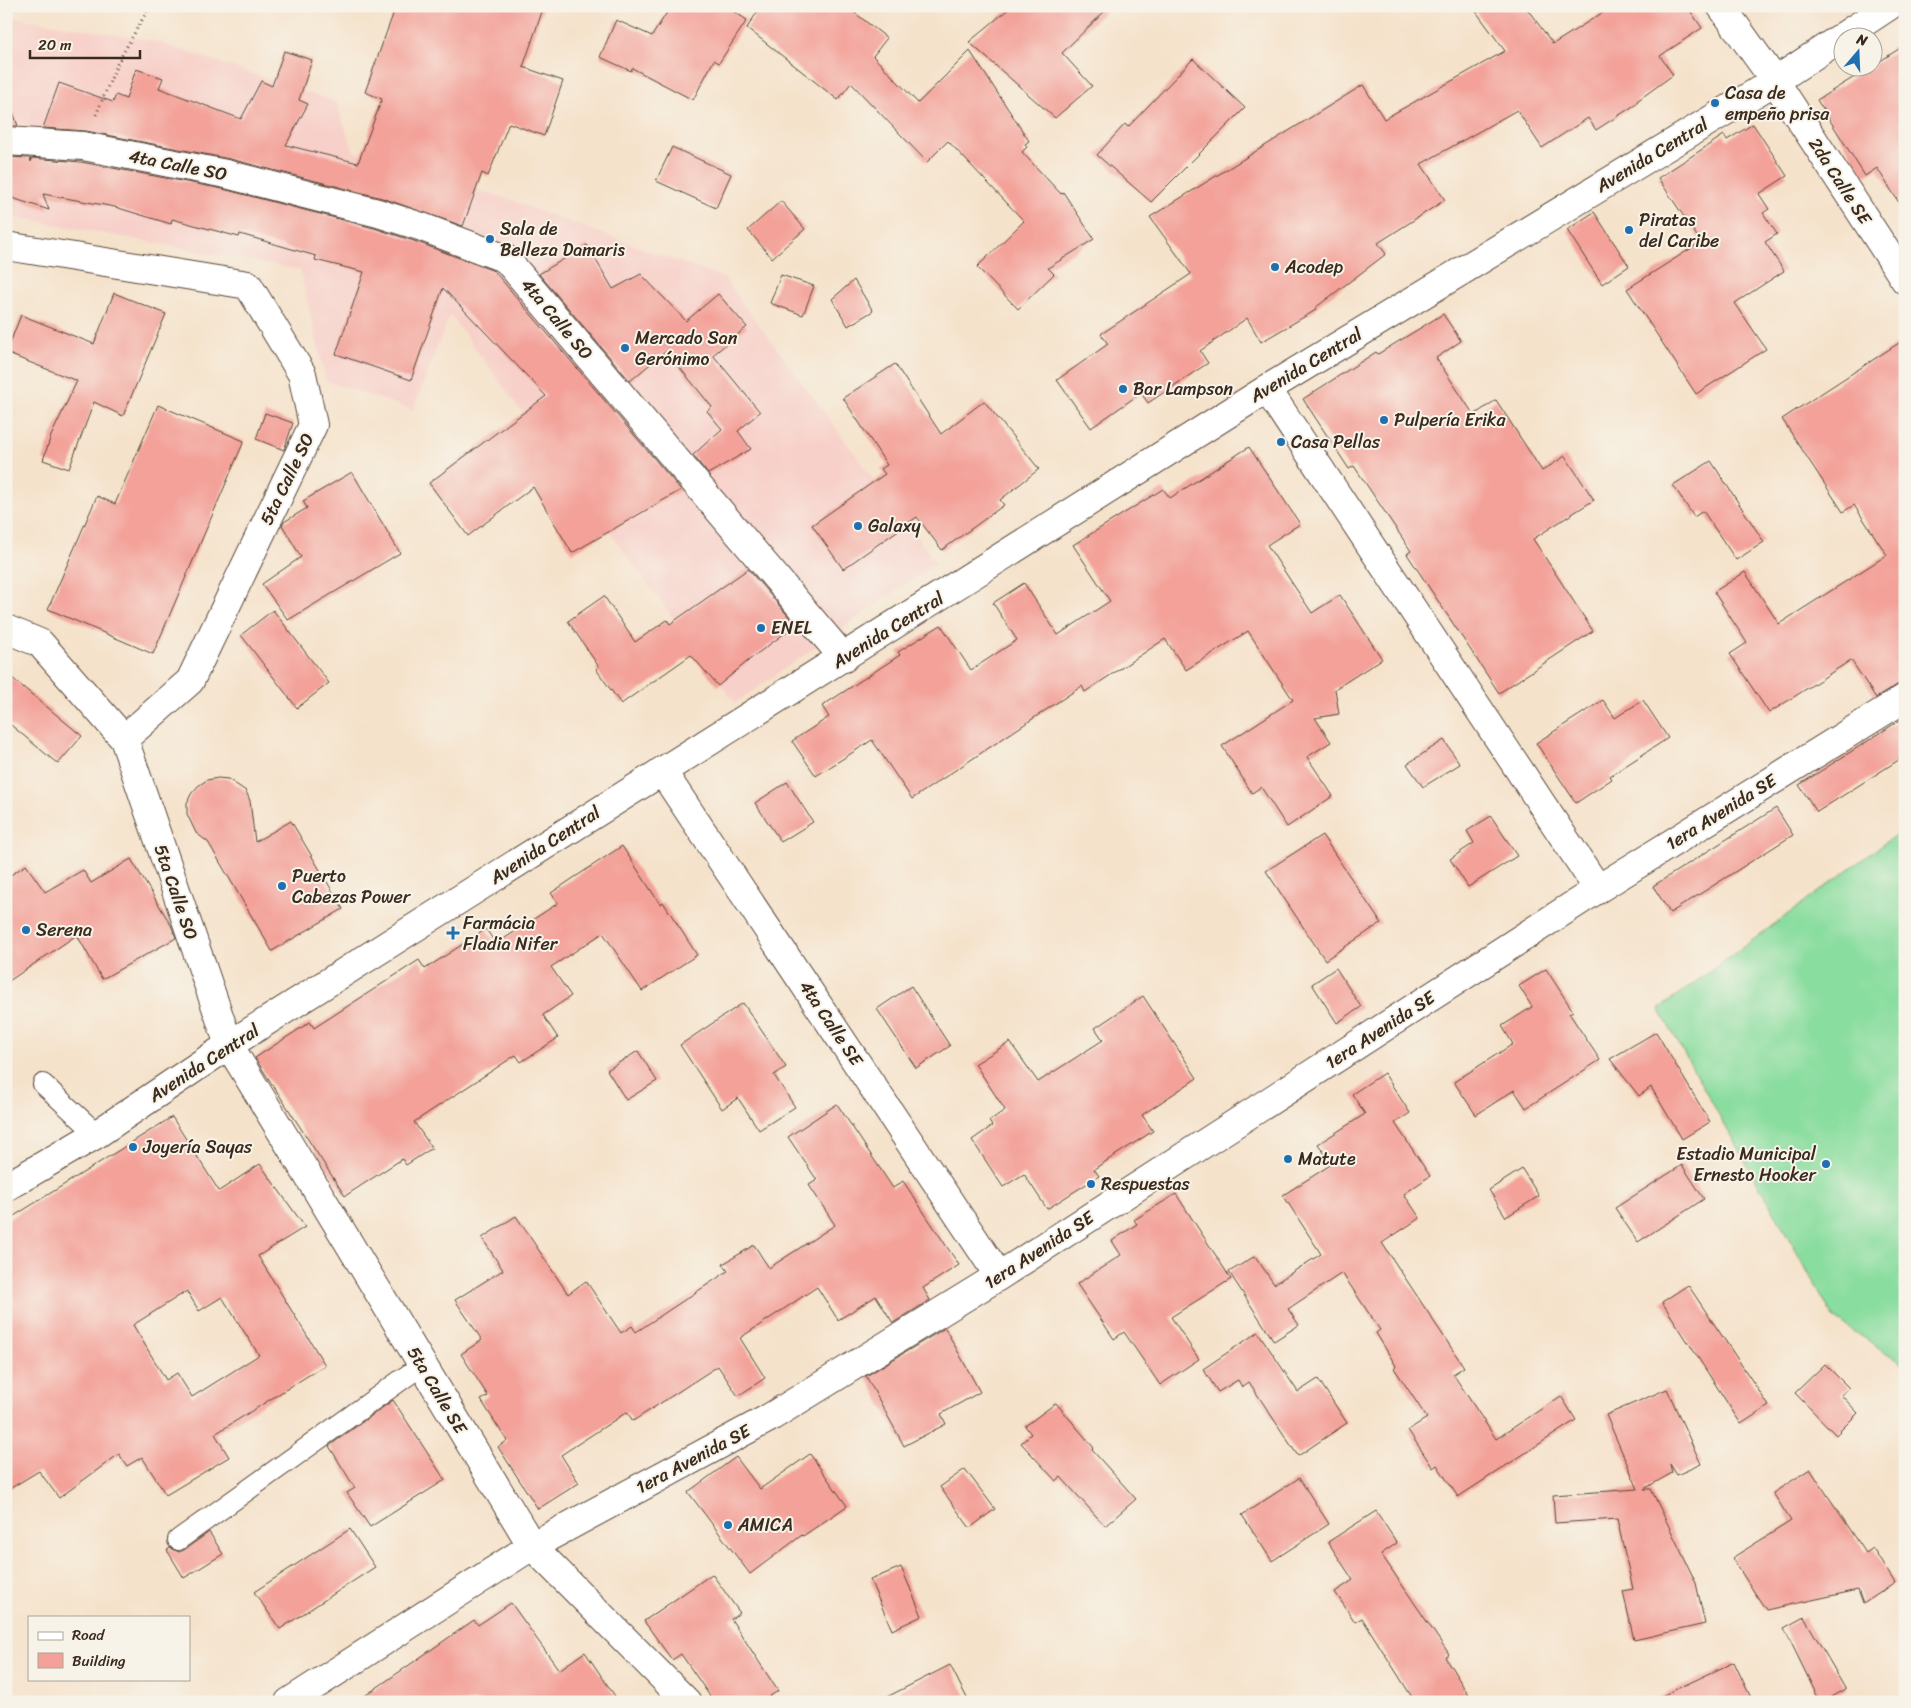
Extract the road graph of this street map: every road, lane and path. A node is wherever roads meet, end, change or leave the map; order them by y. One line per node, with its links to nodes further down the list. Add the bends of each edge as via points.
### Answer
1 (150, 6): 6 (path, via 118,62)
2 (1721, 6): 4 (street, 2da Calle SE)
3 (1889, 6): 4 (street, Avenida Central)
4 (1775, 81): 8 (street, 2da Calle SE); 9 (street, Avenida Central)
5 (6, 141): 6 (street, 4ta Calle SO)
6 (83, 146): 11 (street, 4ta Calle SO, via 226,174 358,208 422,227 506,259)
7 (6, 246): 13 (street, 5ta Calle SO, via 248,285 302,374 313,425 190,680)
8 (1905, 280)
9 (1267, 389): 11 (street, Avenida Central); 15 (street)
10 (6, 629): 13 (street, 5ta Calle SO, via 40,643)
11 (844, 658): 14 (street, Avenida Central)
12 (1905, 698): 15 (street, 1era Avenida SE)
13 (124, 738): 16 (street, 5ta Calle SO)
14 (662, 770): 16 (street, Avenida Central); 20 (street, 4ta Calle SE)
15 (1598, 889): 20 (street, 1era Avenida SE)
16 (229, 1045): 18 (street, Avenida Central); 21 (street, 5ta Calle SE)
17 (43, 1084): 18 (lane)
18 (97, 1134): 19 (street, Avenida Central)
19 (6, 1187)
20 (999, 1276): 23 (street, 1era Avenida SE, via 769,1418)
21 (422, 1365): 22 (lane); 23 (street, 5ta Calle SE)
22 (178, 1540)
23 (532, 1546): 24 (street, 1era Avenida SE); 25 (street, 5ta Calle SE)
24 (289, 1702)
25 (687, 1702)

